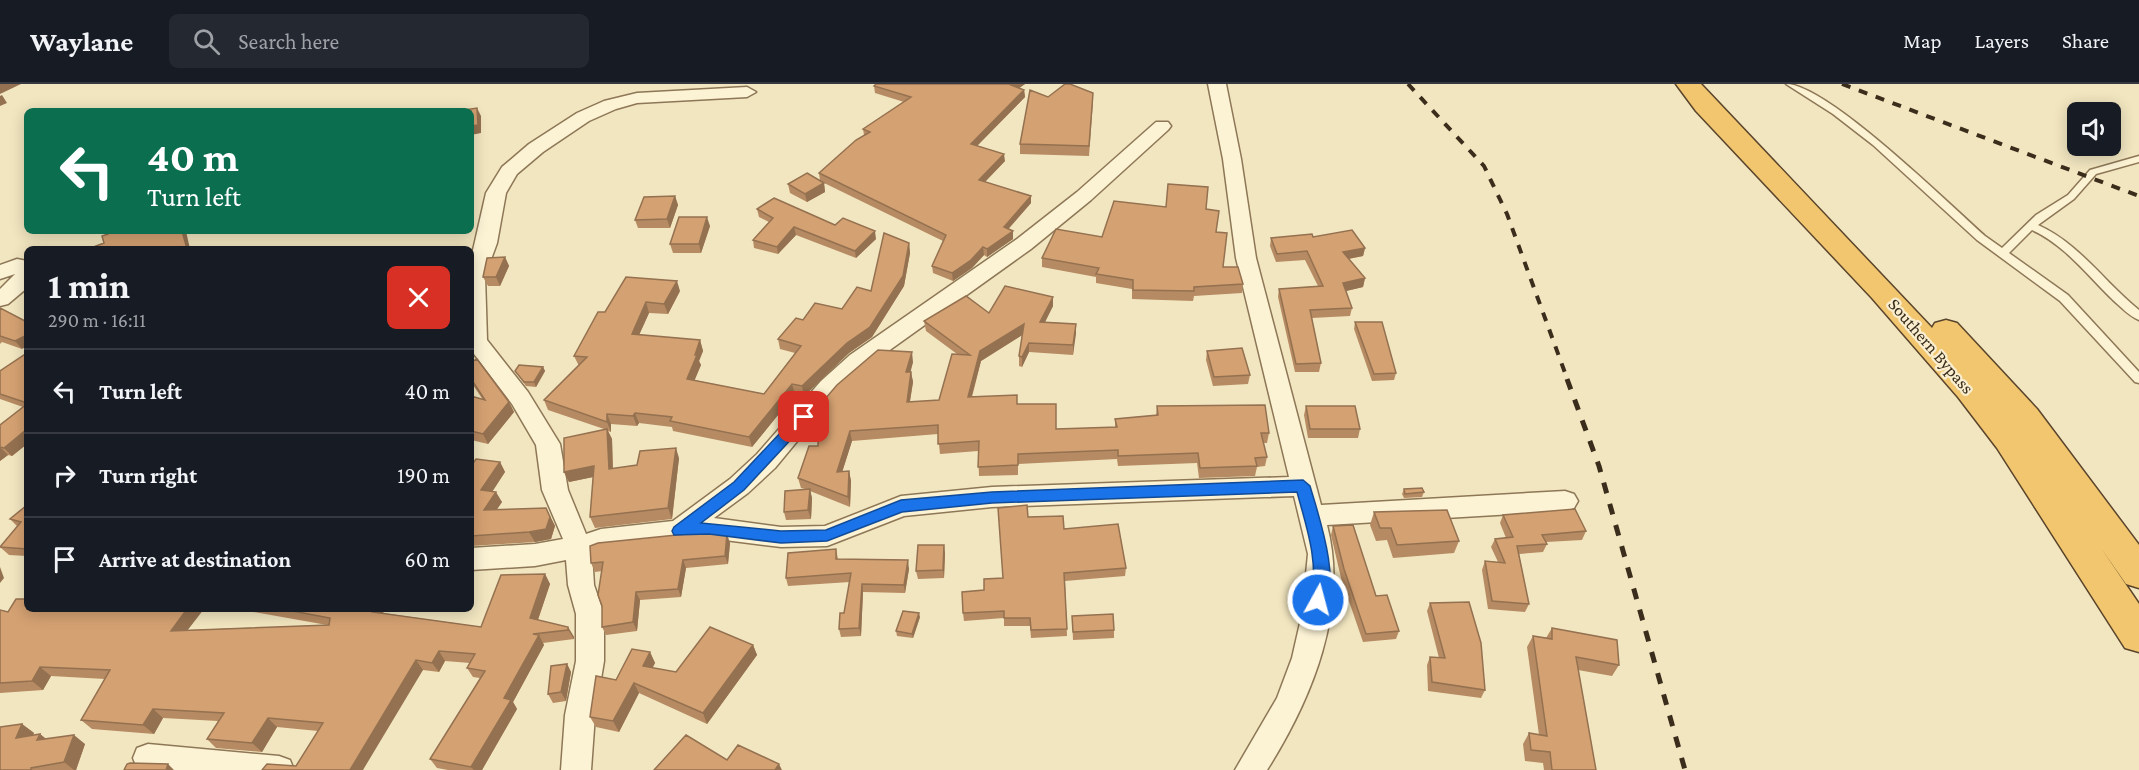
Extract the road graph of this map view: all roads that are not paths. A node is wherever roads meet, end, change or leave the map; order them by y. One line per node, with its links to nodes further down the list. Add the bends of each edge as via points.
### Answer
1 (1217, 84): 18 (street, via 1246,258)
2 (1688, 84): 25 (highway, Southern Bypass, via 1969,389 2015,447)
3 (1710, 84): 24 (highway, Southern Bypass, via 1940,322 2025,417)
4 (1790, 84): 9 (lane, via 1876,143)
5 (747, 92): 11 (street, via 637,98 583,117 509,171 496,193 487,243)
6 (1162, 126): 21 (street, via 1092,190 1024,244 858,361 829,387 739,486)
7 (2139, 159): 8 (lane, via 2092,172 2071,197 2052,207)
8 (2032, 226): 9 (lane); 16 (lane, via 2059,240)
9 (2002, 254): 17 (lane, via 2064,298)
10 (24, 269): 12 (street, via 17,266)
11 (474, 270)
12 (0, 272)
13 (24, 275): 15 (street, via 16,288)
14 (474, 295): 22 (street, via 476,341 520,398 548,444 555,490)
15 (0, 299)
16 (2139, 316)
17 (2139, 379)
18 (1303, 486): 20 (street); 21 (street, via 992,497 901,506 827,536 781,537 709,528)
19 (1565, 501): 20 (street)
20 (1311, 516): 29 (street, via 1323,579 1310,642 1284,715)
21 (679, 531): 22 (street, via 601,539)
22 (579, 547): 23 (street, via 535,555); 28 (street, via 580,585 590,614 590,661 580,714)
23 (474, 559)
24 (2139, 573)
25 (2139, 636)
26 (148, 758): 27 (street)
27 (279, 770)
28 (576, 770)
29 (1250, 770)

